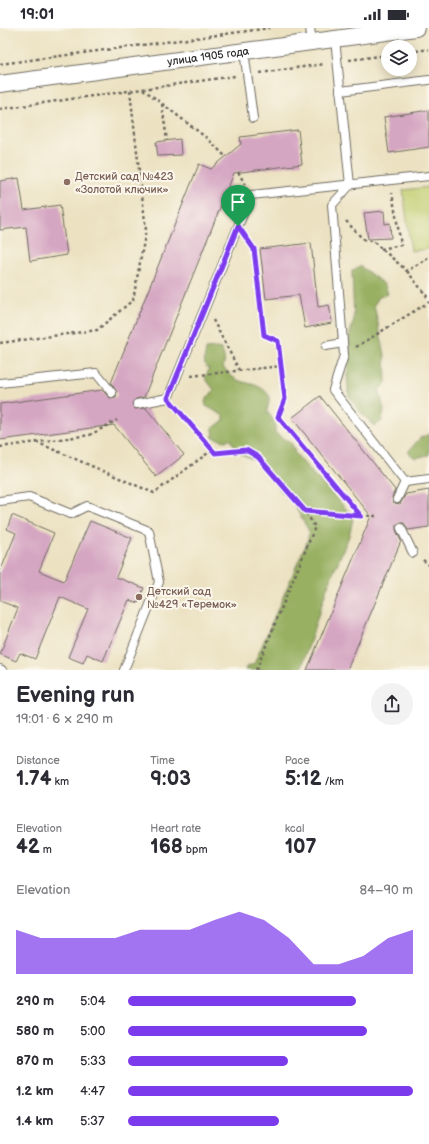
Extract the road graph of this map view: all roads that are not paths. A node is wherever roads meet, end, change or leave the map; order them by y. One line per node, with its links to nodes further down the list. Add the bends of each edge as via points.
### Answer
1 (408, 28): 3 (street, улица 1905 года)
2 (311, 35): 3 (street, улица 1905 года); 4 (street, улица 1905 года)
3 (335, 39): 7 (lane)
4 (244, 51): 6 (street, улица 1905 года); 8 (lane)
5 (429, 80): 7 (lane)
6 (0, 84)
7 (340, 91): 10 (lane)
8 (253, 118)
9 (429, 176): 10 (lane)
10 (350, 185): 11 (lane, via 332,205); 15 (lane, via 251,195 168,398)
11 (343, 343): 12 (lane); 17 (lane, via 344,355 334,390)
12 (326, 346)
13 (0, 383): 14 (lane, via 96,373)
14 (112, 393)
15 (137, 404)
16 (429, 479): 17 (lane)
17 (405, 482): 18 (lane)
18 (397, 499)
19 (0, 501): 22 (lane, via 29,497 71,514 87,506 149,531 159,582)
20 (401, 528): 21 (lane)
21 (413, 553)
22 (124, 670)

